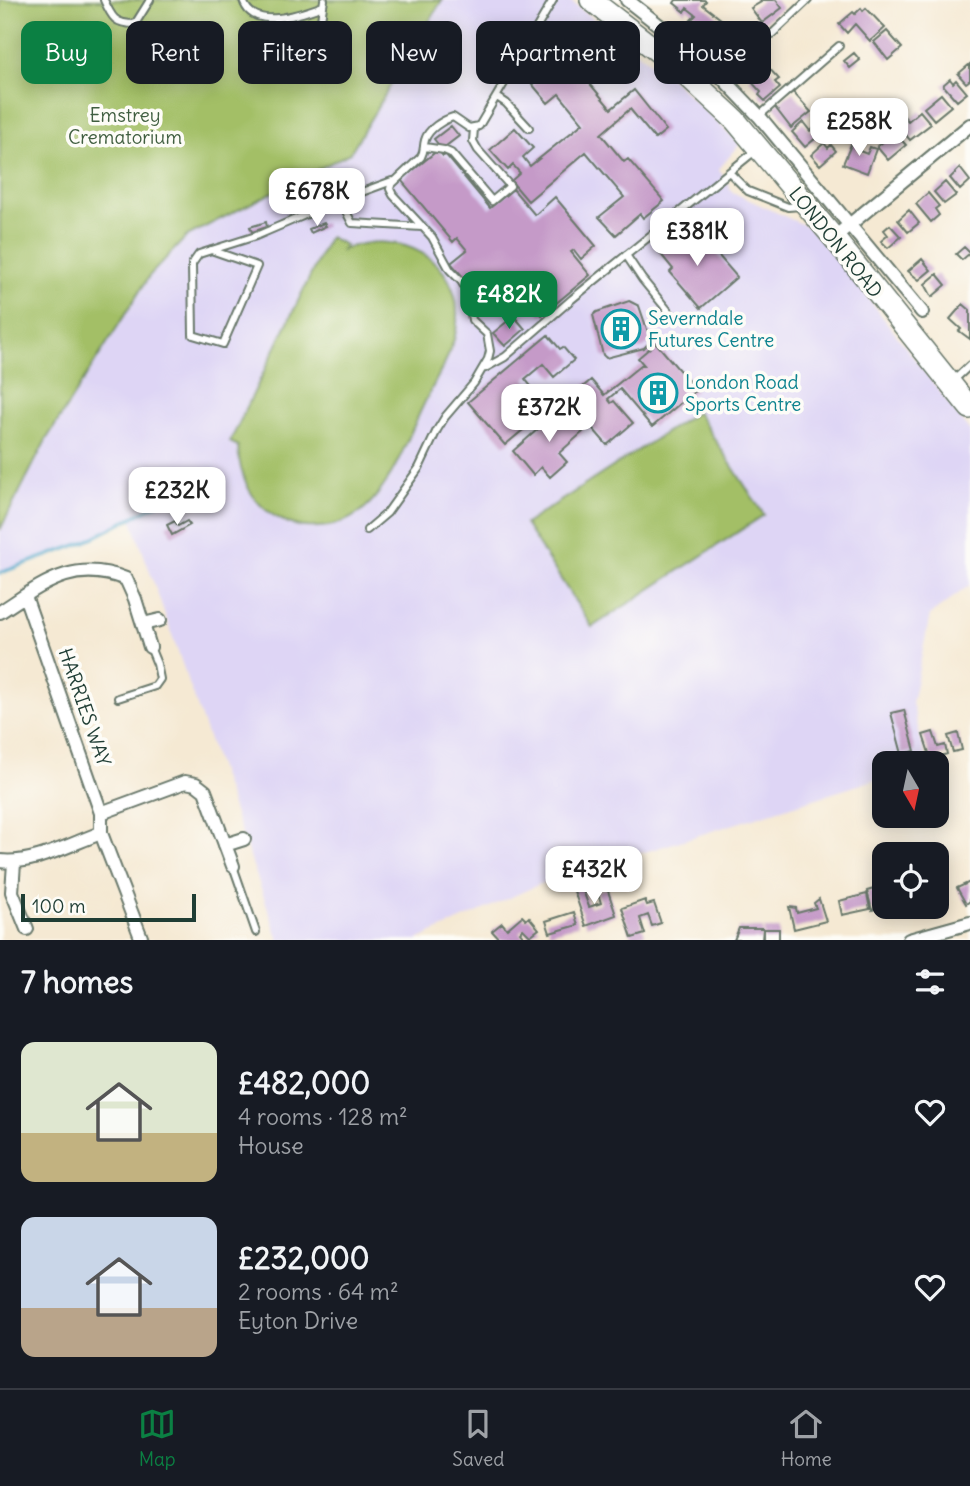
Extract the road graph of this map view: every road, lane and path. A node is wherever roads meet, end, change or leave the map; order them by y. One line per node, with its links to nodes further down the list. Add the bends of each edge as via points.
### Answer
1 (104, 0): 2 (lane, via 114,19 135,24)
2 (150, 0)
3 (243, 0): 8 (lane, via 257,17 268,19)
4 (553, 0): 16 (lane)
5 (591, 0): 13 (main road, LONDON ROAD)
6 (627, 0): 10 (street, LONDON ROAD)
7 (808, 0): 11 (lane)
8 (323, 3): 9 (lane)
9 (321, 21)
10 (654, 21)
11 (772, 34)
12 (839, 46): 17 (lane)
13 (654, 47)
14 (697, 84): 22 (main road, LONDON ROAD)
15 (728, 84): 17 (street, LONDON ROAD)
16 (497, 97): 19 (lane); 20 (lane)
17 (759, 116): 28 (street, LONDON ROAD)
18 (970, 125): 28 (street)
19 (474, 128): 21 (lane, via 448,118 429,132); 21 (lane, via 478,150 510,186 492,201 451,153)
20 (529, 128)
21 (425, 147): 24 (lane, via 421,157)
22 (759, 148): 23 (lane); 26 (main road, LONDON ROAD)
23 (729, 172): 26 (lane, via 748,191 788,207); 30 (lane)
24 (394, 180): 25 (lane); 27 (lane, via 393,195)
25 (340, 201): 27 (lane, via 352,223); 29 (lane)
26 (806, 205): 28 (main road, LONDON ROAD)
27 (422, 227): 34 (lane, via 467,291 472,320 487,334 490,351)
28 (841, 232): 31 (street, LONDON ROAD); 35 (main road, LONDON ROAD)
29 (211, 250): 29 (lane, via 199,254 192,264 193,335 223,344 257,266)
30 (626, 255): 32 (lane); 34 (lane, via 505,358)
31 (922, 312)
32 (674, 318)
33 (970, 365): 35 (lane)
34 (483, 369): 37 (lane, via 444,417 419,468 389,510)
35 (950, 384): 36 (main road, LONDON ROAD)
36 (970, 408)
37 (367, 530)
38 (25, 596): 39 (street); 41 (street, via 62,575 108,572 125,579); 44 (street, HARRIES WAY)
39 (0, 612)
40 (160, 620): 41 (street)
41 (142, 624): 42 (street)
42 (150, 646): 43 (lane, via 160,679 155,686)
43 (118, 698)
44 (101, 813): 45 (street, HARRIES WAY); 47 (street, via 185,782 196,784 205,791)
45 (101, 833): 49 (street); 54 (street)
46 (244, 839): 47 (street)
47 (225, 845): 50 (street)
48 (0, 861): 49 (street)
49 (14, 863): 52 (street, via 12,892)
50 (233, 866): 53 (lane)
51 (970, 923): 55 (street)
52 (27, 929)
53 (256, 932)
54 (142, 940)
55 (909, 940)

